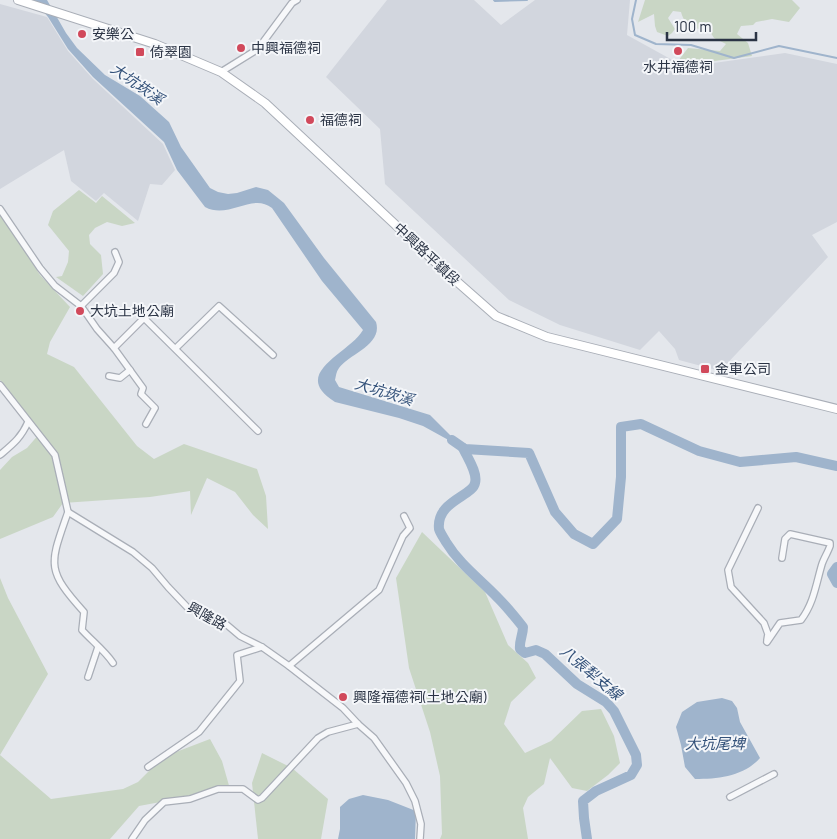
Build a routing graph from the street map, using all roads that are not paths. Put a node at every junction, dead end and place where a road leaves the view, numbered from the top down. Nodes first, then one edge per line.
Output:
1 (18, 0) edge
2 (297, 0) edge
3 (220, 72) junction
4 (0, 209) edge
5 (115, 252) dead end
6 (81, 306) junction
7 (114, 348) junction
8 (176, 348) junction
9 (273, 355) dead end
10 (130, 370) junction
11 (109, 376) dead end
12 (0, 385) edge
13 (837, 409) edge
14 (28, 422) junction
15 (146, 424) dead end
16 (258, 431) dead end
17 (0, 455) edge
18 (758, 508) dead end
19 (68, 512) junction
20 (404, 516) dead end
21 (782, 558) dead end
22 (98, 647) junction
23 (262, 647) junction
24 (113, 663) dead end
25 (290, 666) junction
26 (88, 676) dead end
27 (358, 724) junction
28 (148, 767) dead end
29 (774, 774) dead end
30 (730, 797) dead end
31 (132, 839) edge
32 (420, 839) edge

1 - 3 street, 中興路平鎮段
2 - 3 street
3 - 13 street, 中興路平鎮段
4 - 6 street
5 - 6 street
6 - 7 street
7 - 8 street
7 - 10 street
8 - 9 street
8 - 16 street
10 - 11 street
10 - 15 street
12 - 14 street
14 - 17 street
14 - 19 street
18 - 21 street
19 - 22 street
19 - 23 street, 興隆路
20 - 25 street
22 - 24 street
22 - 26 street
23 - 25 street, 興隆路
23 - 28 street
25 - 27 street, 興隆路
27 - 31 street
27 - 32 street, 興隆路
29 - 30 street

